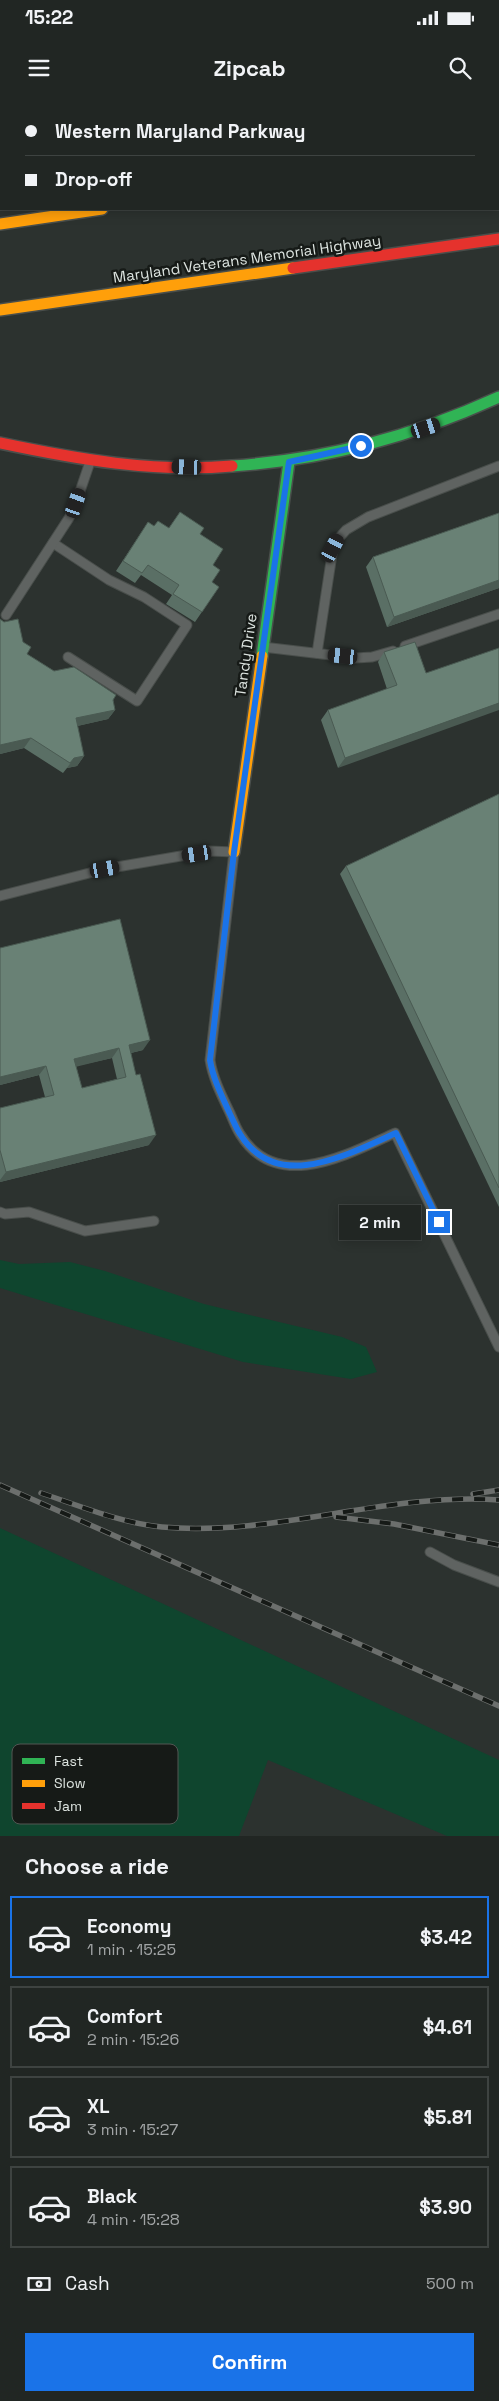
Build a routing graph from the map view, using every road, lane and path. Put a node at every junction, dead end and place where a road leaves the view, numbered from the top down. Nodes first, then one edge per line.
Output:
1 (95, 210) edge
2 (0, 224) edge
3 (499, 238) edge
4 (0, 310) edge
5 (499, 397) edge
6 (0, 443) edge
7 (90, 460) junction
8 (289, 462) junction
9 (499, 466) edge
10 (53, 543) junction
11 (499, 614) edge
12 (6, 615) dead end
13 (262, 647) junction
14 (316, 654) junction
15 (68, 656) dead end
16 (234, 852) junction
17 (0, 896) edge
18 (0, 1212) edge
19 (154, 1221) dead end
20 (499, 1347) edge
21 (430, 1552) dead end
22 (499, 1582) edge

1 - 2 main road
3 - 4 main road, Maryland Veterans Memorial Highway
5 - 8 main road
6 - 7 main road
7 - 8 main road
7 - 10 lane
8 - 13 main road, Tandy Drive
9 - 14 lane
10 - 12 lane
10 - 15 lane
11 - 14 lane
13 - 14 lane
13 - 16 main road, Tandy Drive
16 - 17 lane
16 - 20 lane
18 - 19 lane
21 - 22 lane

